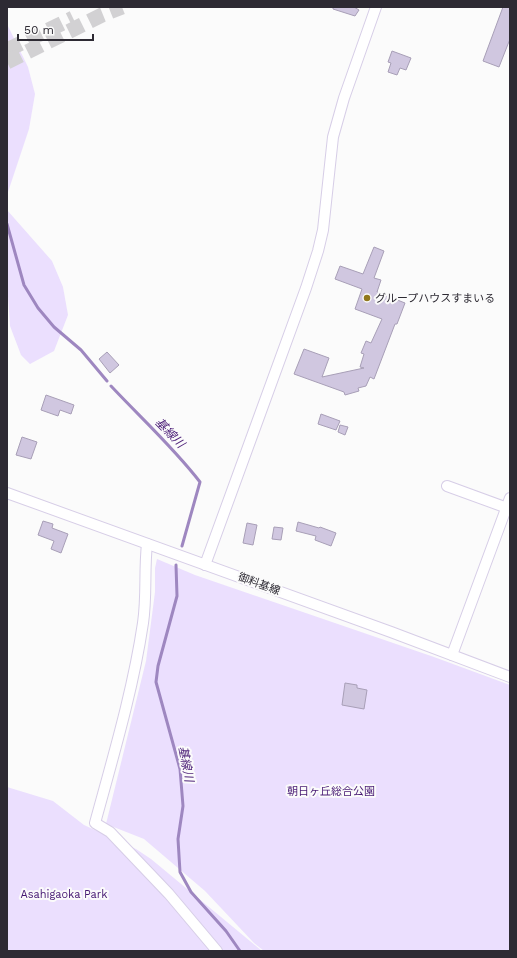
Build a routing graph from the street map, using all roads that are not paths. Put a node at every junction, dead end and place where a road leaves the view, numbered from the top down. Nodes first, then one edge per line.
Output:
1 (376, 7) edge
2 (447, 486) dead end
3 (7, 493) edge
4 (509, 505) edge
5 (147, 544) junction
6 (205, 565) junction
7 (452, 655) junction
8 (510, 676) edge
9 (218, 951) edge

1 - 6 street
2 - 4 street
3 - 5 street, 御料基線
4 - 7 street
5 - 6 street, 御料基線
5 - 9 street
6 - 7 street, 御料基線
7 - 8 street, 御料基線

